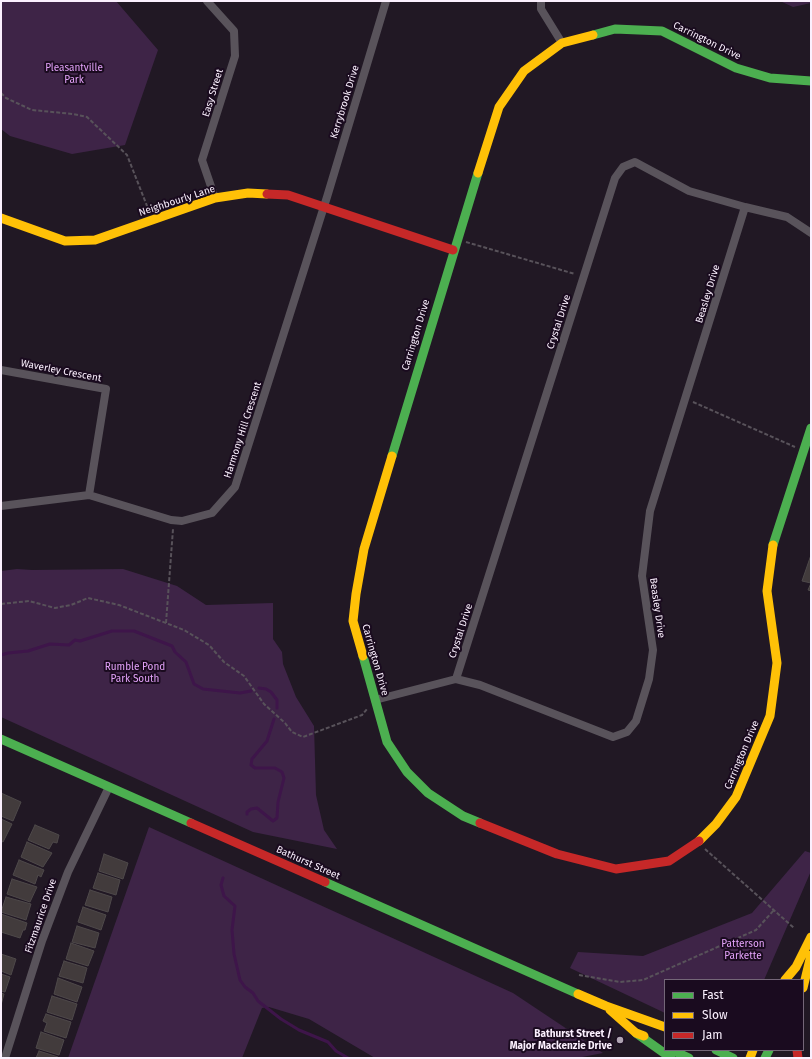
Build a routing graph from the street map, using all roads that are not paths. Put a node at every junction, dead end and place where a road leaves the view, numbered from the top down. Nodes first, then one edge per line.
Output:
1 (207, 1) edge
2 (386, 1) edge
3 (540, 1) edge
4 (562, 43) junction
5 (811, 81) edge
6 (215, 198) junction
7 (745, 207) junction
8 (324, 208) junction
9 (1, 218) edge
10 (811, 233) edge
11 (453, 250) junction
12 (1, 370) edge
13 (811, 431) edge
14 (89, 495) junction
15 (1, 506) edge
16 (456, 679) junction
17 (375, 700) junction
18 (1, 739) edge
19 (109, 787) junction
20 (811, 937) edge
21 (811, 955) edge
22 (796, 967) junction
23 (786, 979) edge
24 (795, 979) edge
25 (804, 984) edge
26 (606, 1006) junction
27 (664, 1028) edge
28 (636, 1032) junction
29 (664, 1046) edge
30 (674, 1051) edge
31 (718, 1051) edge
32 (5, 1058) edge
33 (671, 1058) edge
34 (689, 1058) edge
35 (733, 1058) edge

1 - 6 street, Easy Street
2 - 8 street, Kerrybrook Drive
3 - 4 street
4 - 5 street, Carrington Drive
4 - 11 street, Carrington Drive
6 - 8 street, Neighbourly Lane
6 - 9 street, Neighbourly Lane
7 - 10 street, Crystal Drive
7 - 16 street, Crystal Drive
7 - 16 street, Beasley Drive
8 - 11 street, Neighbourly Lane
8 - 14 street, Harmony Hill Crescent
11 - 17 street, Carrington Drive
12 - 14 street, Waverley Crescent
13 - 17 street, Carrington Drive
14 - 15 street, Harmony Hill Crescent
16 - 17 street, Beasley Drive
18 - 19 street, Bathurst Street
19 - 26 street, Bathurst Street
19 - 32 street, Fitzmaurice Drive
20 - 22 street
21 - 25 street
22 - 23 street
22 - 24 street
26 - 27 street, Bathurst Street
26 - 28 street, Bathurst Street
28 - 29 street, Bathurst Street
28 - 33 street
30 - 34 street
31 - 35 street

